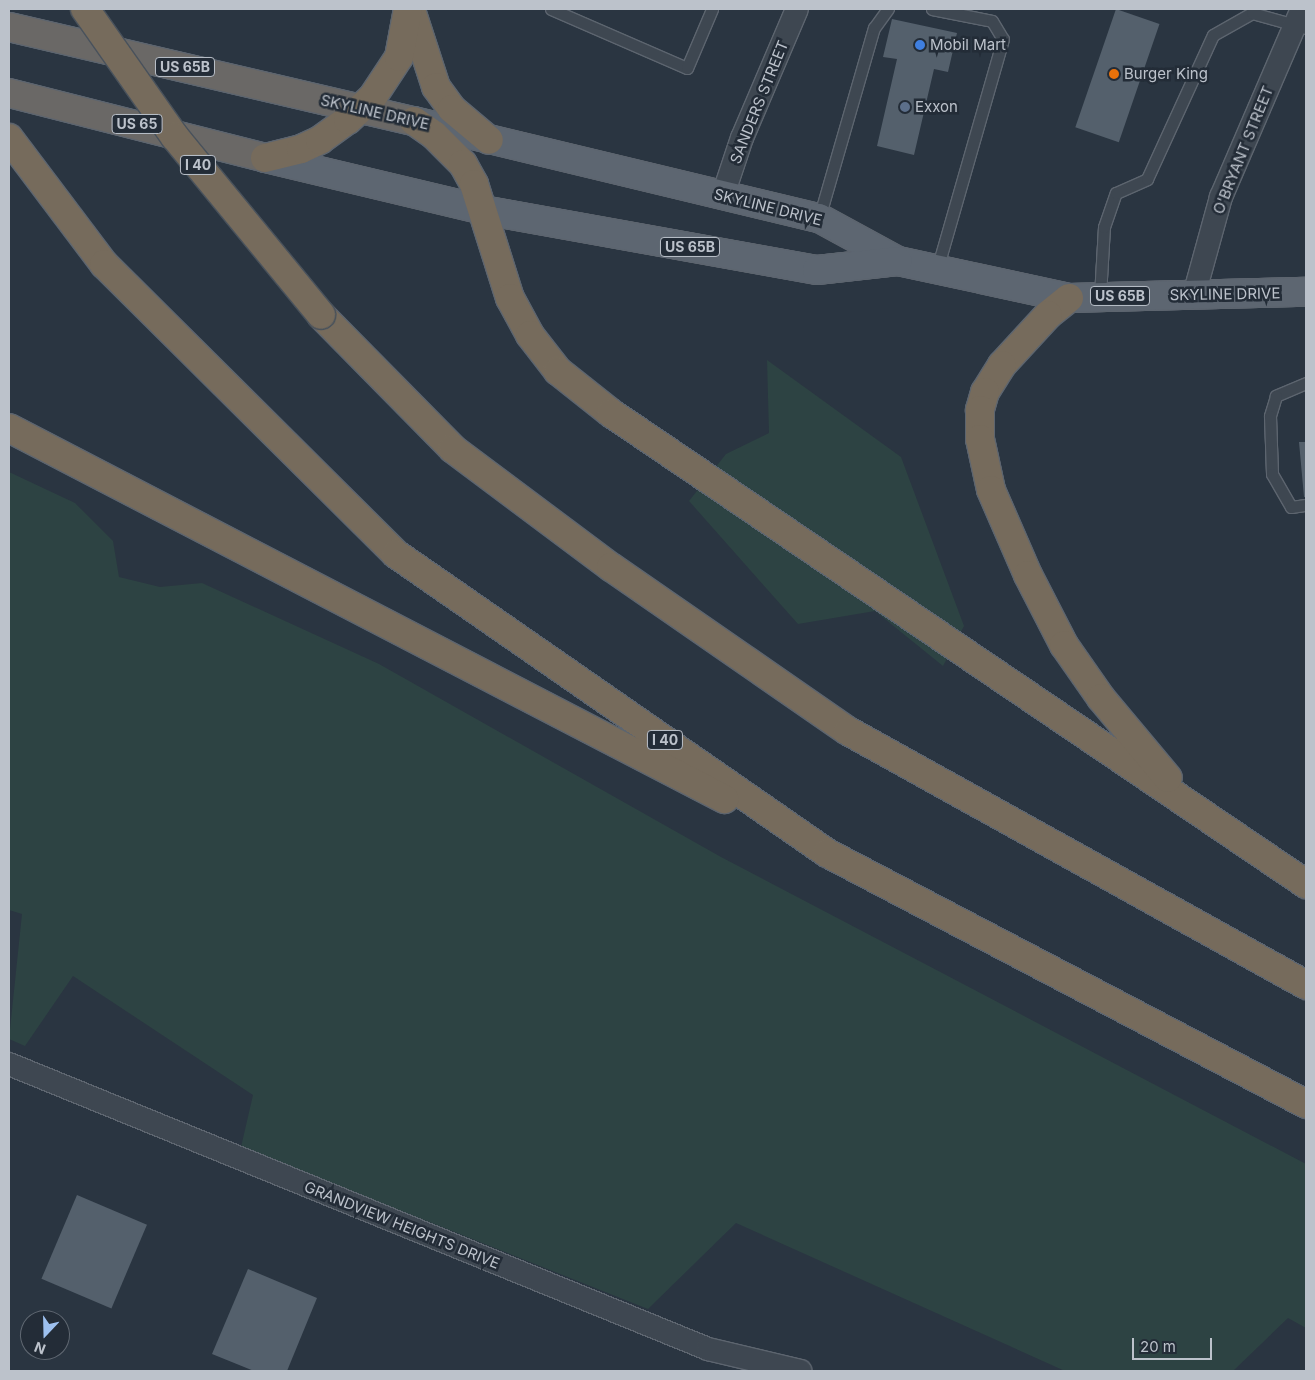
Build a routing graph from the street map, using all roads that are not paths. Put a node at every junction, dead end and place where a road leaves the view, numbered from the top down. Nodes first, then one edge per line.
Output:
1 (85, 9) edge
2 (410, 9) edge
3 (551, 9) edge
4 (712, 9) edge
5 (797, 9) edge
6 (888, 9) edge
7 (932, 9) edge
8 (1301, 21) edge
9 (9, 27) edge
10 (9, 93) edge
11 (361, 108) junction
12 (414, 121) junction
13 (9, 138) edge
14 (489, 140) junction
15 (265, 158) junction
16 (723, 195) junction
17 (483, 210) junction
18 (819, 218) junction
19 (898, 261) junction
20 (937, 269) junction
21 (1306, 292) edge
22 (1194, 295) junction
23 (1100, 296) junction
24 (1069, 298) junction
25 (1306, 383) edge
26 (9, 428) edge
27 (1306, 505) edge
28 (1192, 806) junction
29 (827, 853) junction
30 (1306, 884) edge
31 (1306, 985) edge
32 (9, 1064) edge
33 (1306, 1104) edge
34 (800, 1371) edge

1 - 31 highway, I 40, bridge
2 - 11 highway, US 65
2 - 14 highway
3 - 4 lane
5 - 16 street, SANDERS STREET
6 - 18 lane
7 - 20 lane
8 - 22 street, O'BRYANT STREET
8 - 23 lane
9 - 11 highway, SKYLINE DRIVE / US 65B
10 - 15 highway, US 65
11 - 12 highway, SKYLINE DRIVE / US 65B
11 - 15 highway, US 65
12 - 14 main road, SKYLINE DRIVE / US 65B
12 - 17 highway
13 - 29 highway, I 40
14 - 16 main road, SKYLINE DRIVE / US 65B
15 - 17 main road, US 65B
16 - 18 main road, SKYLINE DRIVE / US 65B
17 - 19 main road, US 65B
17 - 28 highway
18 - 19 main road, SKYLINE DRIVE / US 65B
19 - 20 main road, US 65B
20 - 24 main road, SKYLINE DRIVE / US 65B
21 - 22 main road, SKYLINE DRIVE / US 65B
22 - 23 main road, SKYLINE DRIVE / US 65B
23 - 24 main road, SKYLINE DRIVE / US 65B
24 - 28 highway
25 - 27 lane
26 - 29 highway
28 - 30 highway
29 - 33 highway, I 40
32 - 34 street, GRANDVIEW HEIGHTS DRIVE

